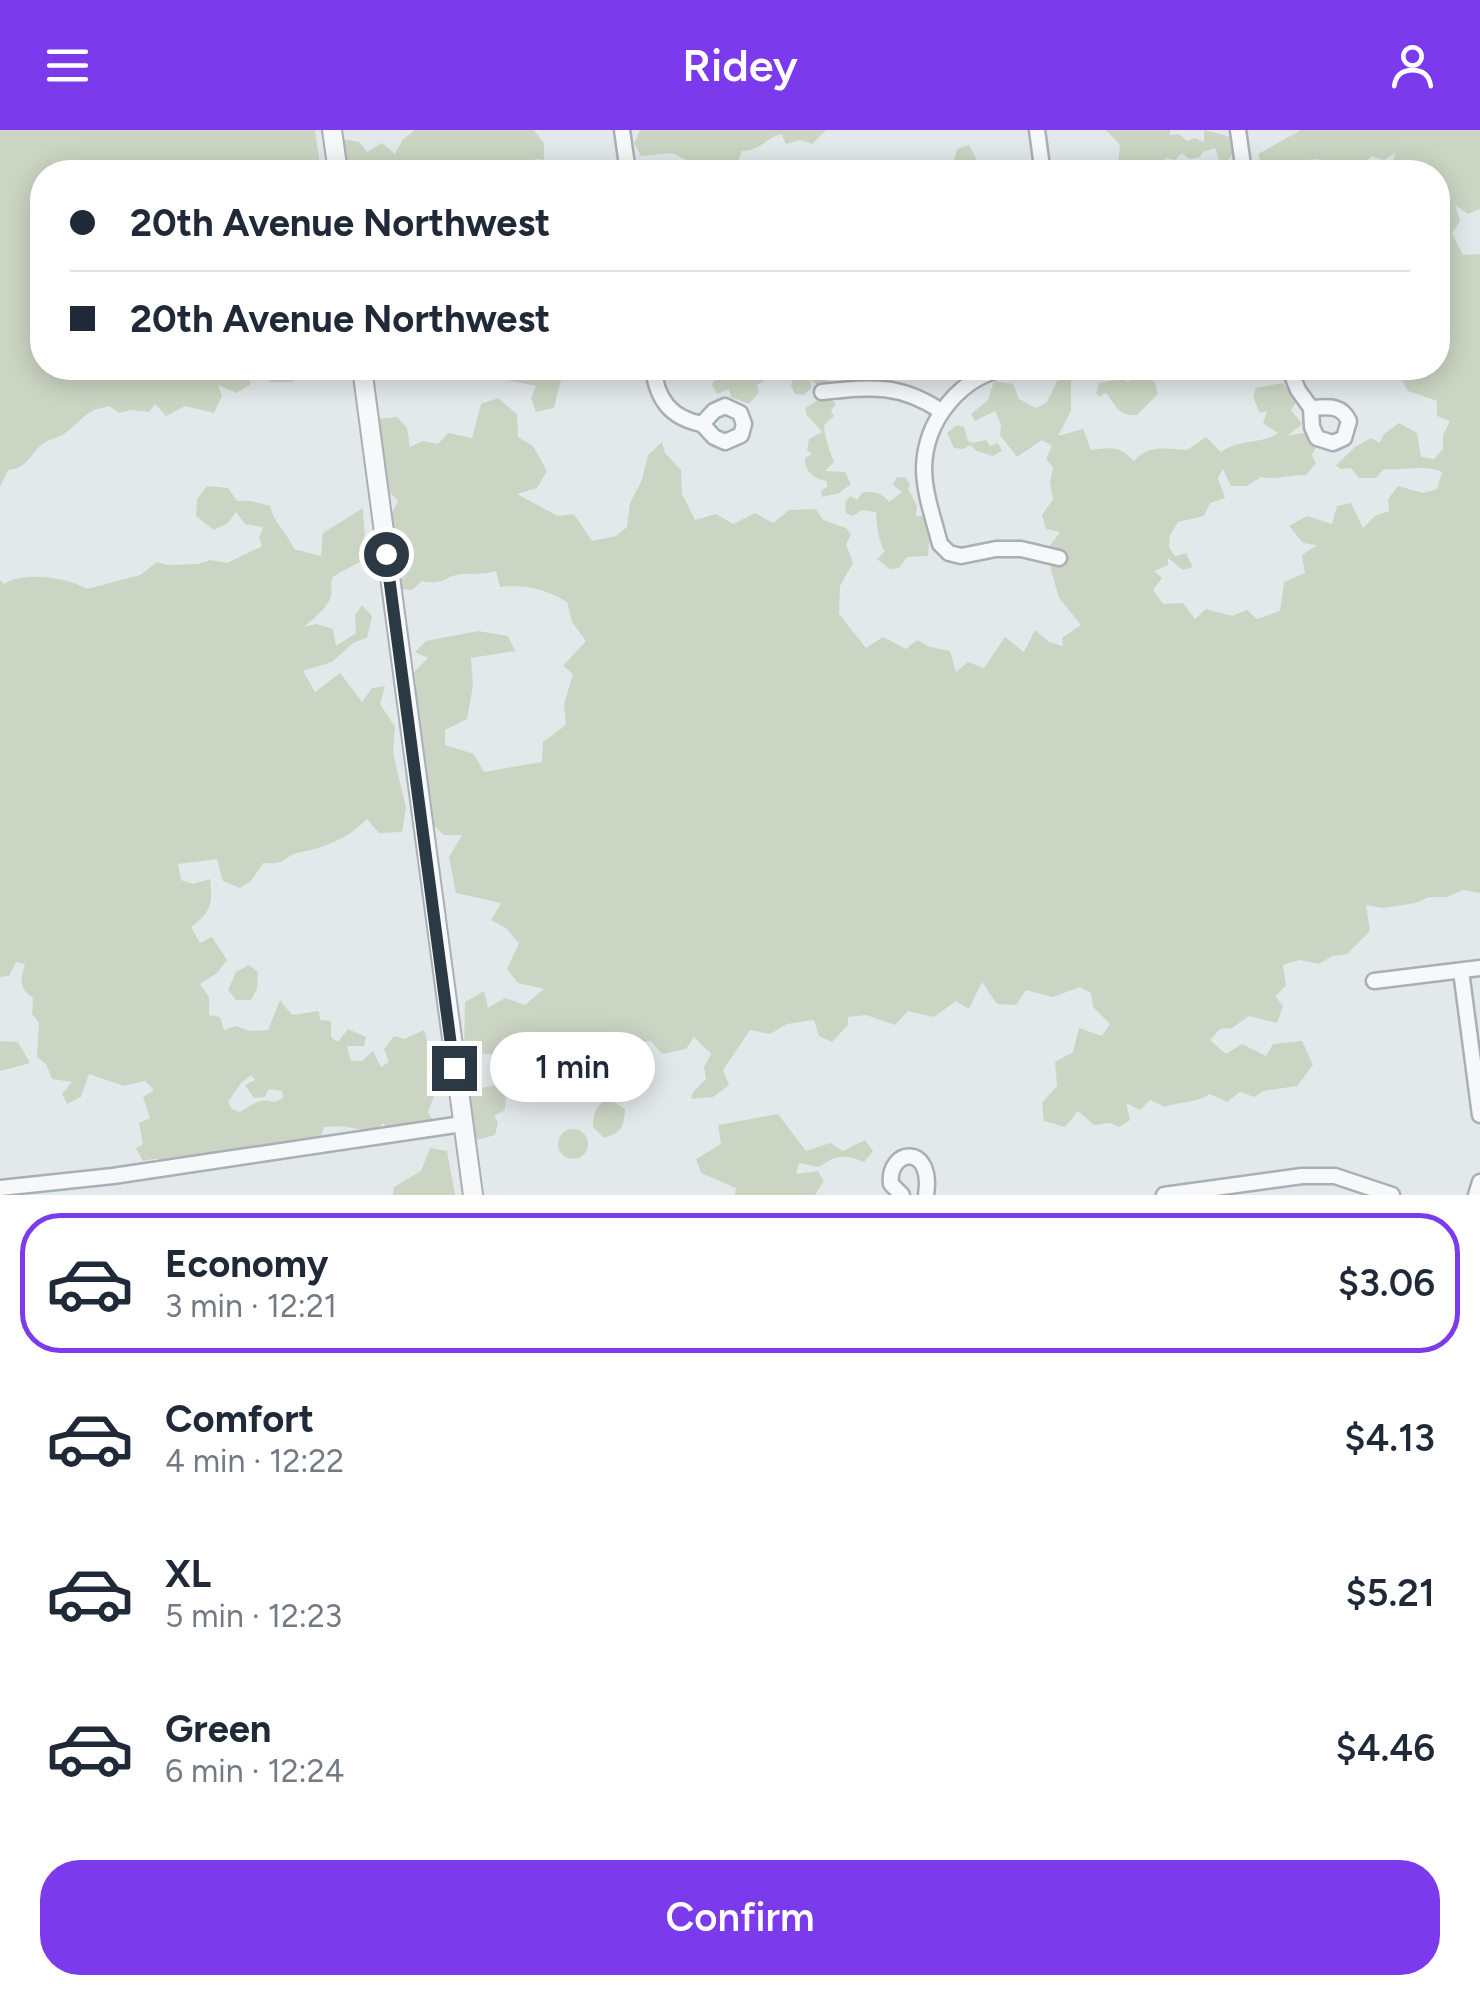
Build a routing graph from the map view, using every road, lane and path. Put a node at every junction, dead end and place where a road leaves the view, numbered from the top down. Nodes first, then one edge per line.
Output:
1 (332, 130) edge
2 (622, 130) edge
3 (1037, 130) edge
4 (1238, 130) edge
5 (336, 160) edge
6 (626, 160) edge
7 (1041, 160) edge
8 (1242, 160) edge
9 (364, 380) edge
10 (655, 380) edge
11 (977, 380) edge
12 (1294, 380) edge
13 (822, 392) dead end
14 (1311, 408) dead end
15 (941, 411) junction
16 (702, 424) dead end
17 (1059, 558) dead end
18 (1480, 968) edge
19 (1461, 970) junction
20 (1374, 981) dead end
21 (1480, 1115) edge
22 (462, 1124) junction
23 (1480, 1182) edge
24 (0, 1188) edge
25 (473, 1195) edge
26 (902, 1195) edge
27 (926, 1195) edge
28 (1164, 1195) edge
29 (1392, 1195) edge
30 (1476, 1195) edge

1 - 5 street
2 - 6 street
3 - 7 street
4 - 8 street
9 - 22 street
10 - 16 street
11 - 15 street
12 - 14 street
13 - 15 street
15 - 17 street
18 - 19 street
19 - 20 street
19 - 21 street
22 - 24 street
22 - 25 street
23 - 30 street
26 - 27 street
28 - 29 street

